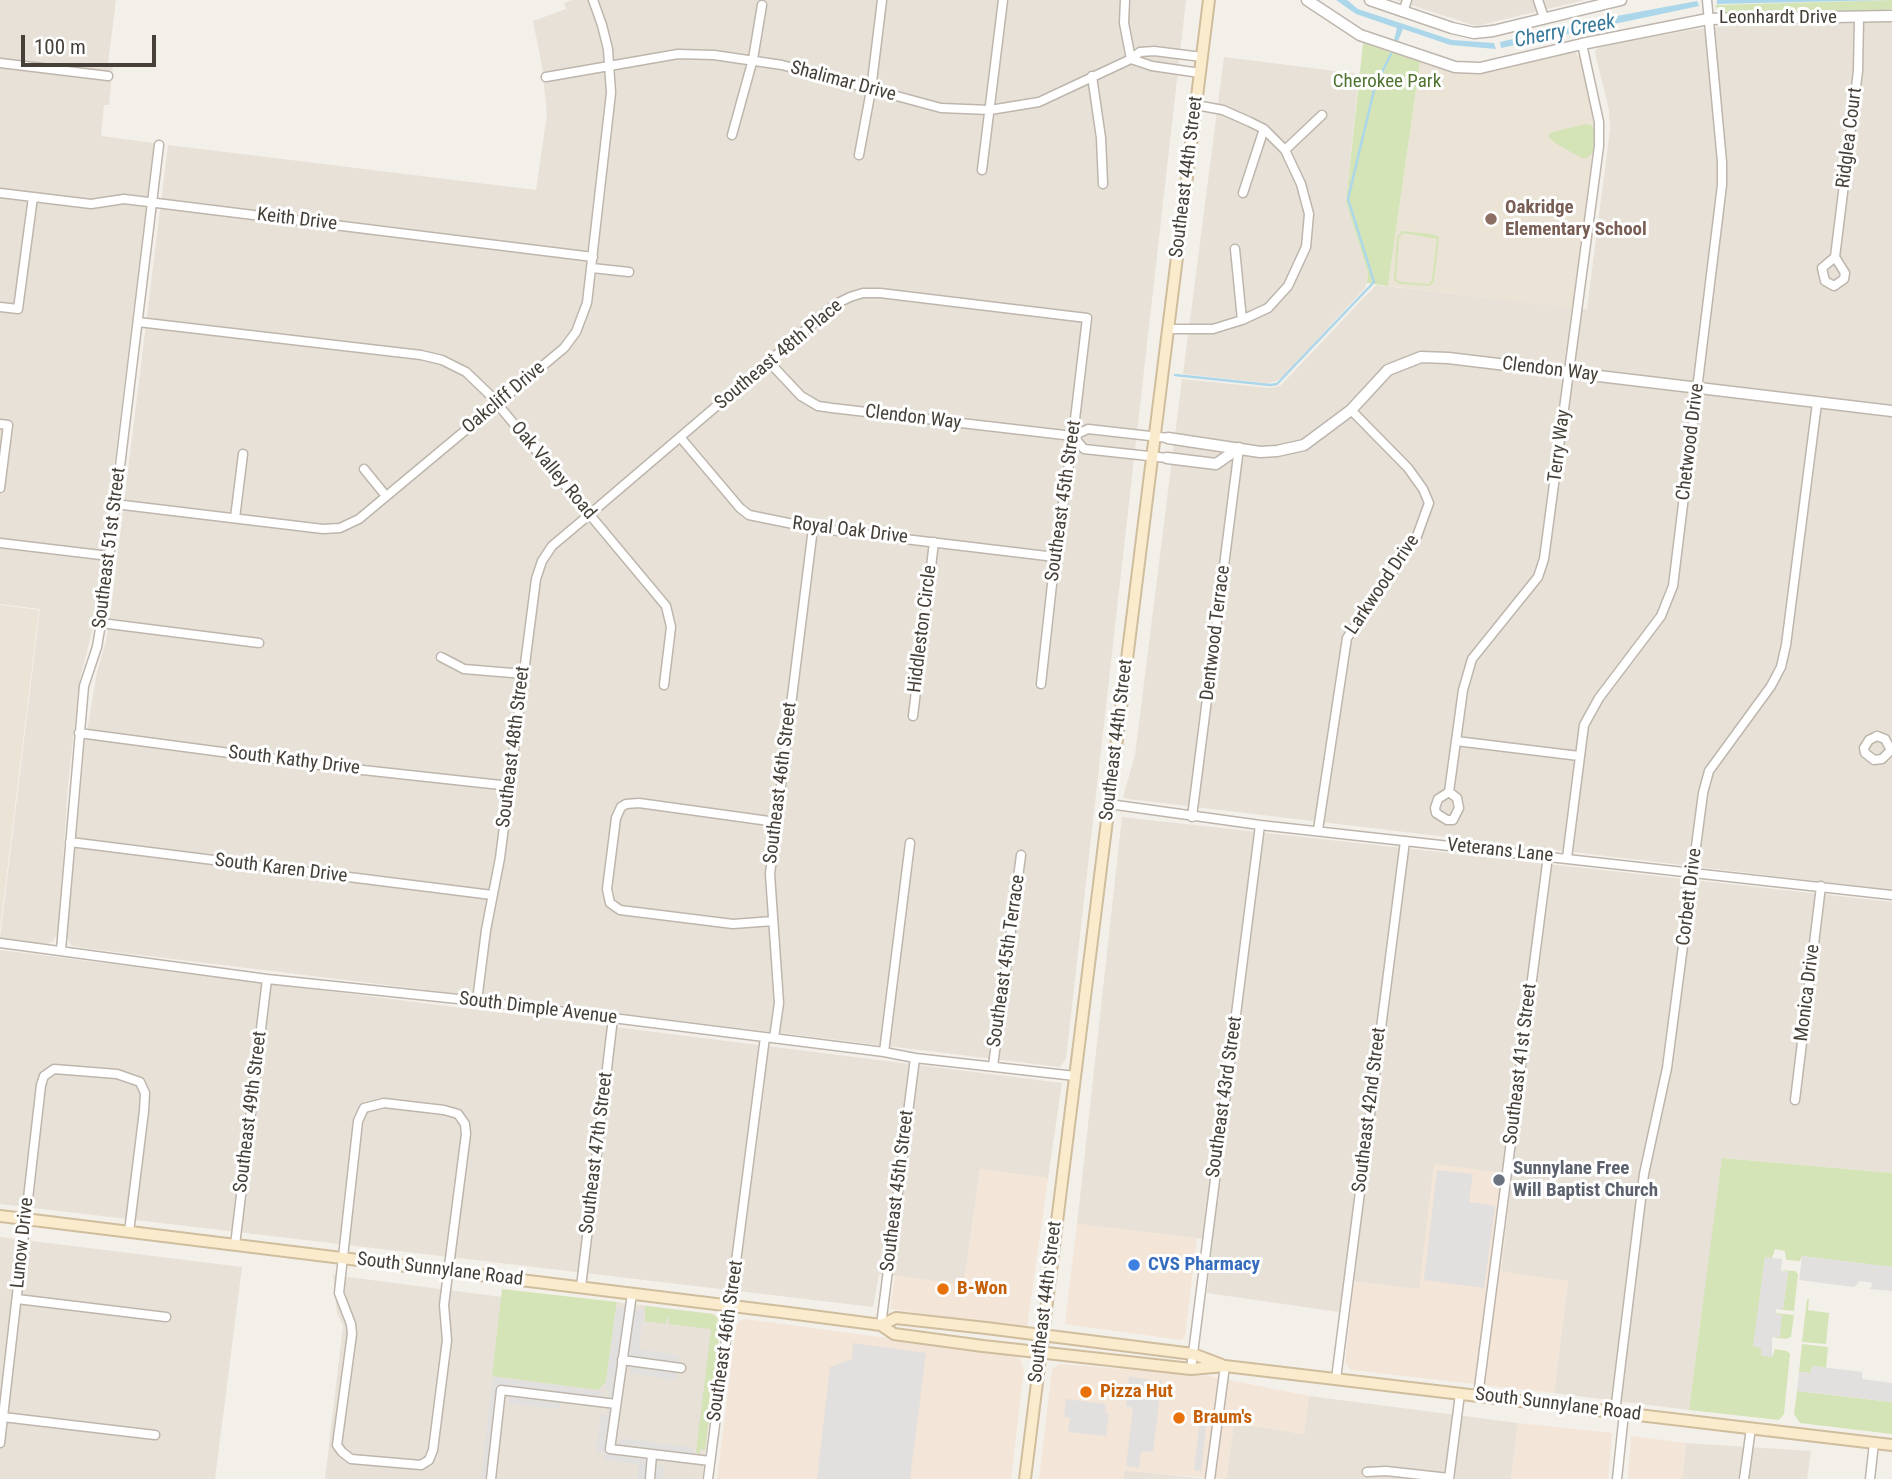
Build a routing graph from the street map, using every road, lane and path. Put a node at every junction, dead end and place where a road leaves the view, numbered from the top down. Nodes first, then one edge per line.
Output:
1 (593, 0) edge
2 (882, 0) edge
3 (1003, 0) edge
4 (1125, 0) edge
5 (1209, 0) edge
6 (1307, 0) edge
7 (1370, 0) edge
8 (1407, 0) edge
9 (1538, 0) edge
10 (1621, 0) edge
11 (762, 5) dead end
12 (1708, 9) edge
13 (1403, 12) junction
14 (1892, 16) edge
15 (1545, 18) junction
16 (1859, 18) junction
17 (1582, 44) junction
18 (1202, 57) junction
19 (753, 59) junction
20 (1131, 59) junction
21 (0, 63) edge
22 (610, 65) junction
23 (1200, 73) junction
24 (108, 76) dead end
25 (1091, 76) junction
26 (546, 77) dead end
27 (871, 90) junction
28 (1196, 105) junction
29 (990, 110) junction
30 (1322, 115) dead end
31 (1264, 129) junction
32 (732, 135) dead end
33 (159, 145) dead end
34 (1285, 150) junction
35 (859, 155) dead end
36 (982, 170) dead end
37 (1103, 184) dead end
38 (0, 192) edge
39 (1242, 193) dead end
40 (33, 197) junction
41 (153, 203) junction
42 (1235, 249) dead end
43 (593, 257) junction
44 (1835, 257) dead end
45 (592, 268) junction
46 (629, 272) dead end
47 (0, 307) edge
48 (1087, 317) joint
49 (1242, 320) junction
50 (138, 322) junction
51 (1168, 329) junction
52 (769, 362) junction
53 (1569, 372) junction
54 (1698, 389) junction
55 (1817, 403) junction
56 (497, 404) junction
57 (1351, 410) junction
58 (1892, 411) edge
59 (0, 424) edge
60 (1073, 436) junction
61 (680, 437) junction
62 (1154, 437) junction
63 (1168, 438) joint
64 (1198, 442) junction
65 (1239, 448) junction
66 (243, 454) dead end
67 (1152, 456) junction
68 (1167, 458) joint
69 (1195, 461) junction
70 (364, 469) dead end
71 (0, 488) edge
72 (386, 496) junction
73 (115, 504) junction
74 (590, 514) junction
75 (235, 518) junction
76 (813, 528) junction
77 (934, 541) junction
78 (0, 543) edge
79 (109, 556) junction
80 (1055, 557) junction
81 (101, 623) junction
82 (259, 643) dead end
83 (441, 657) dead end
84 (524, 674) junction
85 (1041, 684) dead end
86 (664, 685) dead end
87 (912, 716) dead end
88 (79, 733) junction
89 (1456, 741) junction
90 (1580, 756) junction
91 (510, 786) junction
92 (1449, 792) dead end
93 (1109, 804) junction
94 (1192, 817) junction
95 (776, 821) junction
96 (1260, 825) junction
97 (1318, 830) junction
98 (1405, 841) junction
99 (70, 842) junction
100 (910, 843) dead end
101 (1021, 855) dead end
102 (1548, 856) junction
103 (1567, 858) junction
104 (1693, 872) junction
105 (1821, 886) junction
106 (492, 895) junction
107 (1892, 895) edge
108 (773, 921) junction
109 (0, 943) edge
110 (61, 950) junction
111 (267, 979) junction
112 (477, 1001) junction
113 (613, 1018) junction
114 (770, 1037) junction
115 (884, 1052) junction
116 (915, 1058) junction
117 (993, 1066) junction
118 (1075, 1076) junction
119 (1795, 1101) dead end
120 (0, 1216) edge
121 (26, 1219) junction
122 (129, 1232) junction
123 (235, 1245) junction
124 (343, 1258) junction
125 (449, 1271) junction
126 (580, 1287) junction
127 (632, 1294) junction
128 (17, 1299) junction
129 (731, 1306) junction
130 (166, 1317) dead end
131 (881, 1325) junction
132 (1042, 1335) junction
133 (1040, 1353) junction
134 (1193, 1354) junction
135 (622, 1360) junction
136 (1225, 1366) junction
137 (681, 1368) dead end
138 (1191, 1369) junction
139 (1336, 1379) junction
140 (1460, 1394) junction
141 (1478, 1396) junction
142 (616, 1404) junction
143 (1620, 1413) junction
144 (3, 1417) junction
145 (1751, 1428) junction
146 (155, 1435) dead end
147 (0, 1443) edge
148 (1874, 1443) junction
149 (1892, 1445) edge
150 (652, 1454) junction
151 (710, 1461) junction
152 (1367, 1472) dead end
153 (1449, 1478) edge
154 (491, 1479) edge
155 (650, 1479) edge
156 (708, 1479) edge
157 (1024, 1479) edge
158 (1210, 1479) edge
159 (1617, 1479) edge
160 (1744, 1479) edge
161 (1870, 1479) edge

1 - 22 street, Oakcliff Drive
2 - 27 street
3 - 29 street
4 - 20 street
5 - 18 main road, Southeast 44th Street
6 - 17 street, Leonhardt Drive
7 - 13 street
8 - 13 street
9 - 15 street
10 - 15 street
11 - 19 street
12 - 16 street, Leonhardt Drive
12 - 17 street, Leonhardt Drive
12 - 54 street, Chetwood Drive
13 - 15 street
14 - 16 street, Leonhardt Drive
16 - 44 street, Ridglea Court
17 - 53 street, Terry Way
18 - 20 street, Shalimar Drive
18 - 23 main road, Southeast 44th Street
19 - 22 street, Shalimar Drive
19 - 27 street, Shalimar Drive
19 - 32 street
20 - 23 street
20 - 25 street, Shalimar Drive
21 - 24 street
22 - 26 street, Shalimar Drive
22 - 43 street, Oakcliff Drive
23 - 28 main road, Southeast 44th Street
25 - 29 street, Shalimar Drive
25 - 37 street
27 - 29 street, Shalimar Drive
27 - 35 street
28 - 31 street
28 - 51 main road, Southeast 44th Street
29 - 36 street
30 - 34 street
31 - 34 street
31 - 39 street
33 - 41 street, Southeast 51st Street
34 - 49 street
38 - 40 street, Keith Drive
40 - 41 street, Keith Drive
40 - 47 street
41 - 43 street, Keith Drive
41 - 50 street, Southeast 51st Street
42 - 49 street
43 - 45 street, Oakcliff Drive
45 - 46 street
45 - 56 street, Oakcliff Drive
48 - 52 street, Southeast 48th Place
48 - 60 street, Southeast 45th Street
49 - 51 street
50 - 56 street, Oak Valley Road
50 - 73 street, Southeast 51st Street
51 - 62 main road, Southeast 44th Street
52 - 60 street, Clendon Way
52 - 61 street, Southeast 48th Place
53 - 54 street, Clendon Way
53 - 57 street, Clendon Way
53 - 89 street, Terry Way
54 - 55 street, Clendon Way
54 - 90 street, Chetwood Drive
55 - 58 street, Clendon Way
55 - 104 street, Corbett Drive
56 - 72 street, Oakcliff Drive
56 - 74 street, Oak Valley Road
57 - 65 street, Clendon Way
57 - 97 street, Larkwood Drive
59 - 71 street
60 - 62 street, Clendon Way
60 - 67 street, Clendon Way
60 - 80 street, Southeast 45th Street
61 - 74 street, Southeast 48th Place
61 - 76 street, Royal Oak Drive
62 - 63 street, Clendon Way
62 - 67 main road, Southeast 44th Street
63 - 64 street, Clendon Way
64 - 65 street, Clendon Way
64 - 69 street
65 - 69 street, Clendon Way
65 - 94 street, Dentwood Terrace
66 - 75 street
67 - 68 street, Clendon Way
67 - 93 main road, Southeast 44th Street
68 - 69 street, Clendon Way
70 - 72 street
72 - 75 street, Oakcliff Drive
73 - 75 street, Oakcliff Drive
73 - 79 street, Southeast 51st Street
74 - 84 street, Southeast 48th Street
74 - 86 street, Oak Valley Road
76 - 77 street, Royal Oak Drive
76 - 95 street, Southeast 46th Street
77 - 80 street, Royal Oak Drive
77 - 87 street, Hiddleston Circle
78 - 79 street
79 - 81 street, Southeast 51st Street
80 - 85 street, Southeast 45th Street
81 - 82 street
81 - 88 street, Southeast 51st Street
83 - 84 street
84 - 91 street, Southeast 48th Street
88 - 91 street, South Kathy Drive
88 - 99 street, Southeast 51st Street
89 - 90 street
89 - 92 street, Terry Way
90 - 103 street, Chetwood Drive
91 - 106 street, Southeast 48th Street
93 - 94 street, Veterans Lane
93 - 118 main road, Southeast 44th Street
94 - 96 street, Veterans Lane
95 - 108 street, Southeast 46th Street
95 - 108 street
96 - 97 street, Veterans Lane
96 - 134 street, Southeast 43rd Street
97 - 98 street, Veterans Lane
98 - 102 street, Veterans Lane
98 - 139 street, Southeast 42nd Street
99 - 106 street, South Karen Drive
99 - 110 street, Southeast 51st Street
100 - 115 street
101 - 117 street, Southeast 45th Terrace
102 - 103 street, Veterans Lane
102 - 141 street, Southeast 41st Street
103 - 104 street, Veterans Lane
104 - 105 street, Veterans Lane
104 - 143 street, Corbett Drive
105 - 107 street, Veterans Lane
105 - 119 street, Monica Drive
106 - 112 street, Southeast 48th Street
108 - 114 street, Southeast 46th Street
109 - 110 street, South Dimple Avenue
110 - 111 street, South Dimple Avenue
111 - 112 street, South Dimple Avenue
111 - 123 street, Southeast 49th Street
112 - 113 street, South Dimple Avenue
113 - 114 street, South Dimple Avenue
113 - 126 street, Southeast 47th Street
114 - 115 street, South Dimple Avenue
114 - 129 street, Southeast 46th Street
115 - 116 street, South Dimple Avenue
116 - 117 street, South Dimple Avenue
116 - 131 street, Southeast 45th Street
117 - 118 street, South Dimple Avenue
118 - 132 main road, Southeast 44th Street
120 - 121 main road, South Sunnylane Road
121 - 122 main road, South Sunnylane Road
121 - 122 street, Lunow Drive
121 - 128 street, Lunow Drive
122 - 123 main road, South Sunnylane Road
123 - 124 main road, South Sunnylane Road
124 - 125 main road, South Sunnylane Road
124 - 125 street
124 - 125 street
125 - 126 main road, South Sunnylane Road
126 - 127 main road, South Sunnylane Road
127 - 129 main road, South Sunnylane Road
127 - 135 street
128 - 130 street
128 - 144 street, Lunow Drive
129 - 131 main road, South Sunnylane Road
129 - 151 street, Southeast 46th Street
131 - 132 main road, South Sunnylane Road
131 - 133 main road, South Sunnylane Road
132 - 133 main road, Southeast 44th Street
132 - 134 main road, South Sunnylane Road
133 - 138 main road, South Sunnylane Road
133 - 157 main road, Southeast 44th Street
134 - 136 main road, South Sunnylane Road
134 - 138 street, Southeast 43rd Street
135 - 137 street
135 - 142 street
136 - 138 main road, South Sunnylane Road
136 - 139 main road, South Sunnylane Road
136 - 158 street
139 - 140 main road, South Sunnylane Road
140 - 141 main road, South Sunnylane Road
140 - 153 street
141 - 143 main road, South Sunnylane Road
142 - 150 street
142 - 154 street
143 - 145 main road, South Sunnylane Road
143 - 159 street
144 - 146 street
144 - 147 street, Lunow Drive
145 - 148 main road, South Sunnylane Road
145 - 160 street
148 - 149 main road, South Sunnylane Road
148 - 161 street
150 - 151 street
150 - 155 street
151 - 156 street, Southeast 46th Street
152 - 153 street

